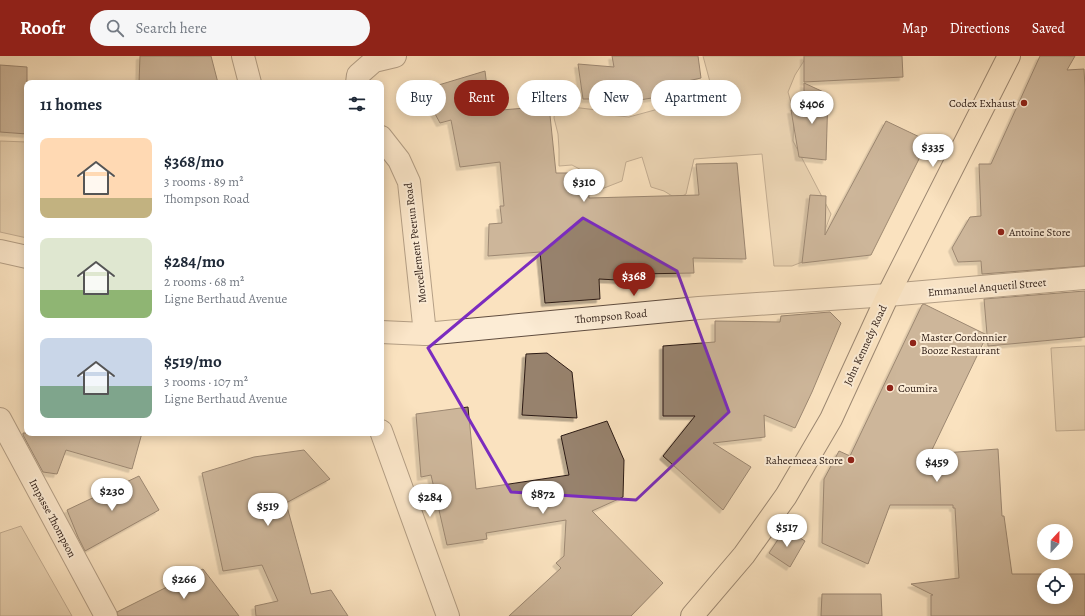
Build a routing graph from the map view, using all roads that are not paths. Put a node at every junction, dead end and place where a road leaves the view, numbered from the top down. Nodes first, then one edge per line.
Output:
1 (243, 56) edge
2 (395, 56) edge
3 (1009, 56) edge
4 (249, 80) edge
5 (357, 80) edge
6 (384, 141) edge
7 (0, 251) edge
8 (24, 256) edge
9 (1085, 278) edge
10 (888, 295) junction
11 (384, 332) edge
12 (425, 334) junction
13 (0, 419) edge
14 (383, 436) edge
15 (106, 616) edge
16 (448, 616) edge
17 (692, 616) edge

1 - 4 street
2 - 5 street
3 - 10 main road, John Kennedy Road
6 - 12 street, Morcellement Peerun Road
7 - 8 street
9 - 10 street, Emmanuel Anquetil Street
10 - 12 street, Thompson Road
10 - 17 main road, John Kennedy Road
11 - 12 street, Thompson Road
13 - 15 street, Impasse Thompson
14 - 16 street

